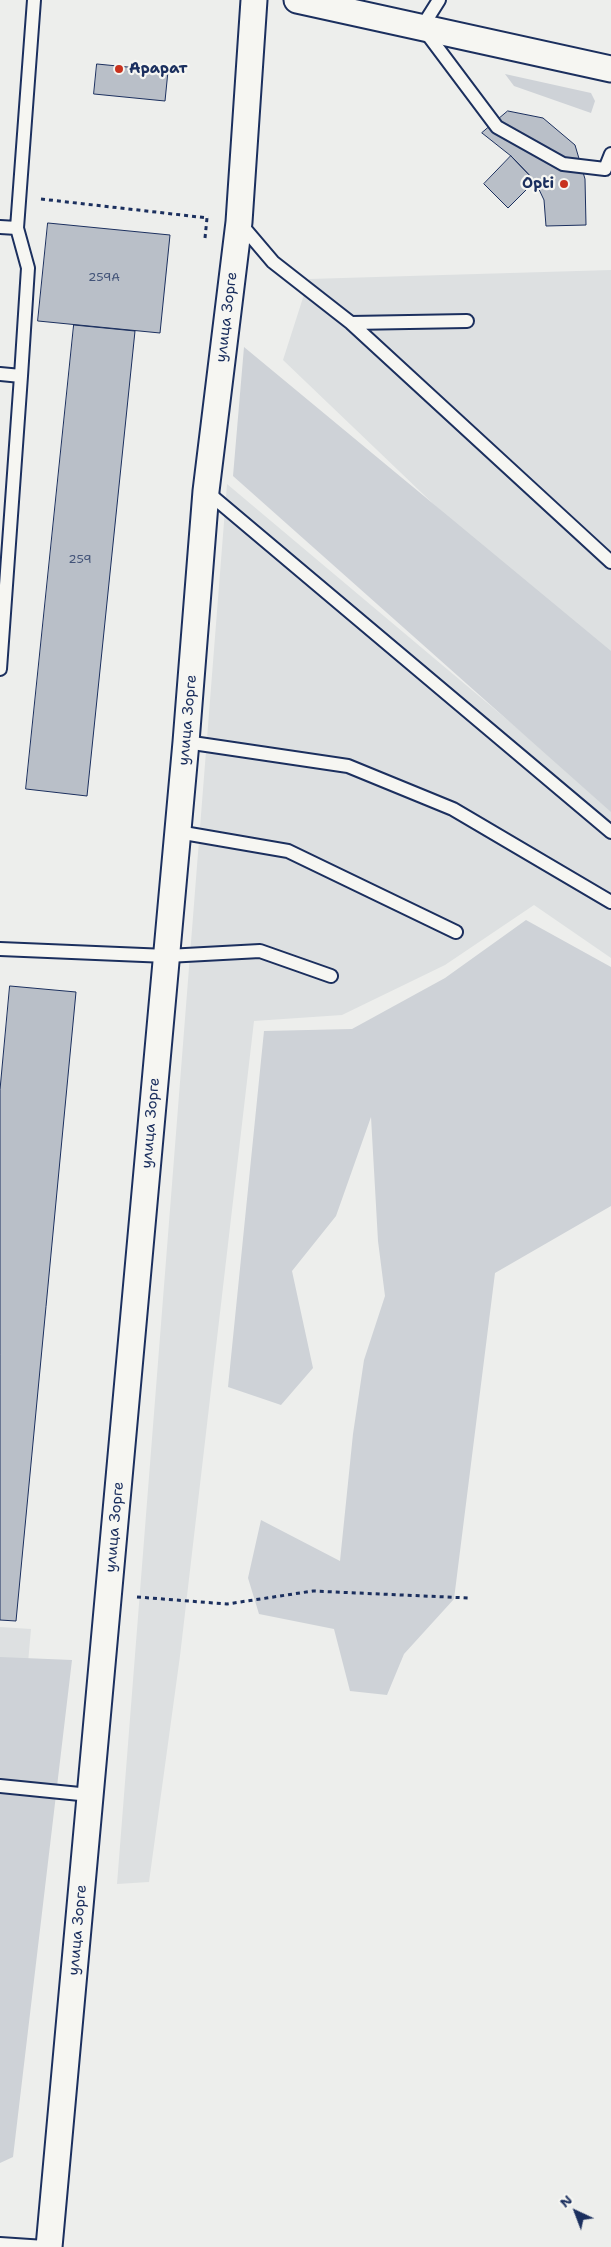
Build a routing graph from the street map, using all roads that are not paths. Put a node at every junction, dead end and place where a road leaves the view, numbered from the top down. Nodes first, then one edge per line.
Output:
1 (34, 0) edge
2 (254, 0) edge
3 (297, 0) edge
4 (439, 0) edge
5 (422, 27) junction
6 (611, 69) edge
7 (611, 154) edge
8 (239, 222) junction
9 (0, 227) edge
10 (17, 228) junction
11 (466, 321) dead end
12 (351, 323) junction
13 (0, 374) edge
14 (21, 376) junction
15 (206, 491) junction
16 (611, 562) edge
17 (0, 669) edge
18 (186, 742) junction
19 (178, 832) junction
20 (611, 832) edge
21 (611, 902) edge
22 (456, 932) dead end
23 (0, 948) edge
24 (167, 956) junction
25 (331, 976) dead end
26 (0, 1786) edge
27 (90, 1795) junction
28 (0, 2244) edge
29 (47, 2247) edge

1 - 10 lane
2 - 8 street, улица Зорге
3 - 5 street
4 - 5 lane
5 - 6 street
5 - 7 lane
8 - 12 lane
8 - 15 street, улица Зорге
9 - 10 lane
10 - 14 lane
11 - 12 lane
12 - 16 lane
13 - 14 lane
14 - 17 lane
15 - 18 street, улица Зорге
15 - 20 lane
18 - 19 street, улица Зорге
18 - 21 lane
19 - 22 lane
19 - 24 street, улица Зорге
23 - 24 lane
24 - 25 lane
24 - 27 street, улица Зорге
26 - 27 lane
27 - 29 street, улица Зорге
28 - 29 lane

